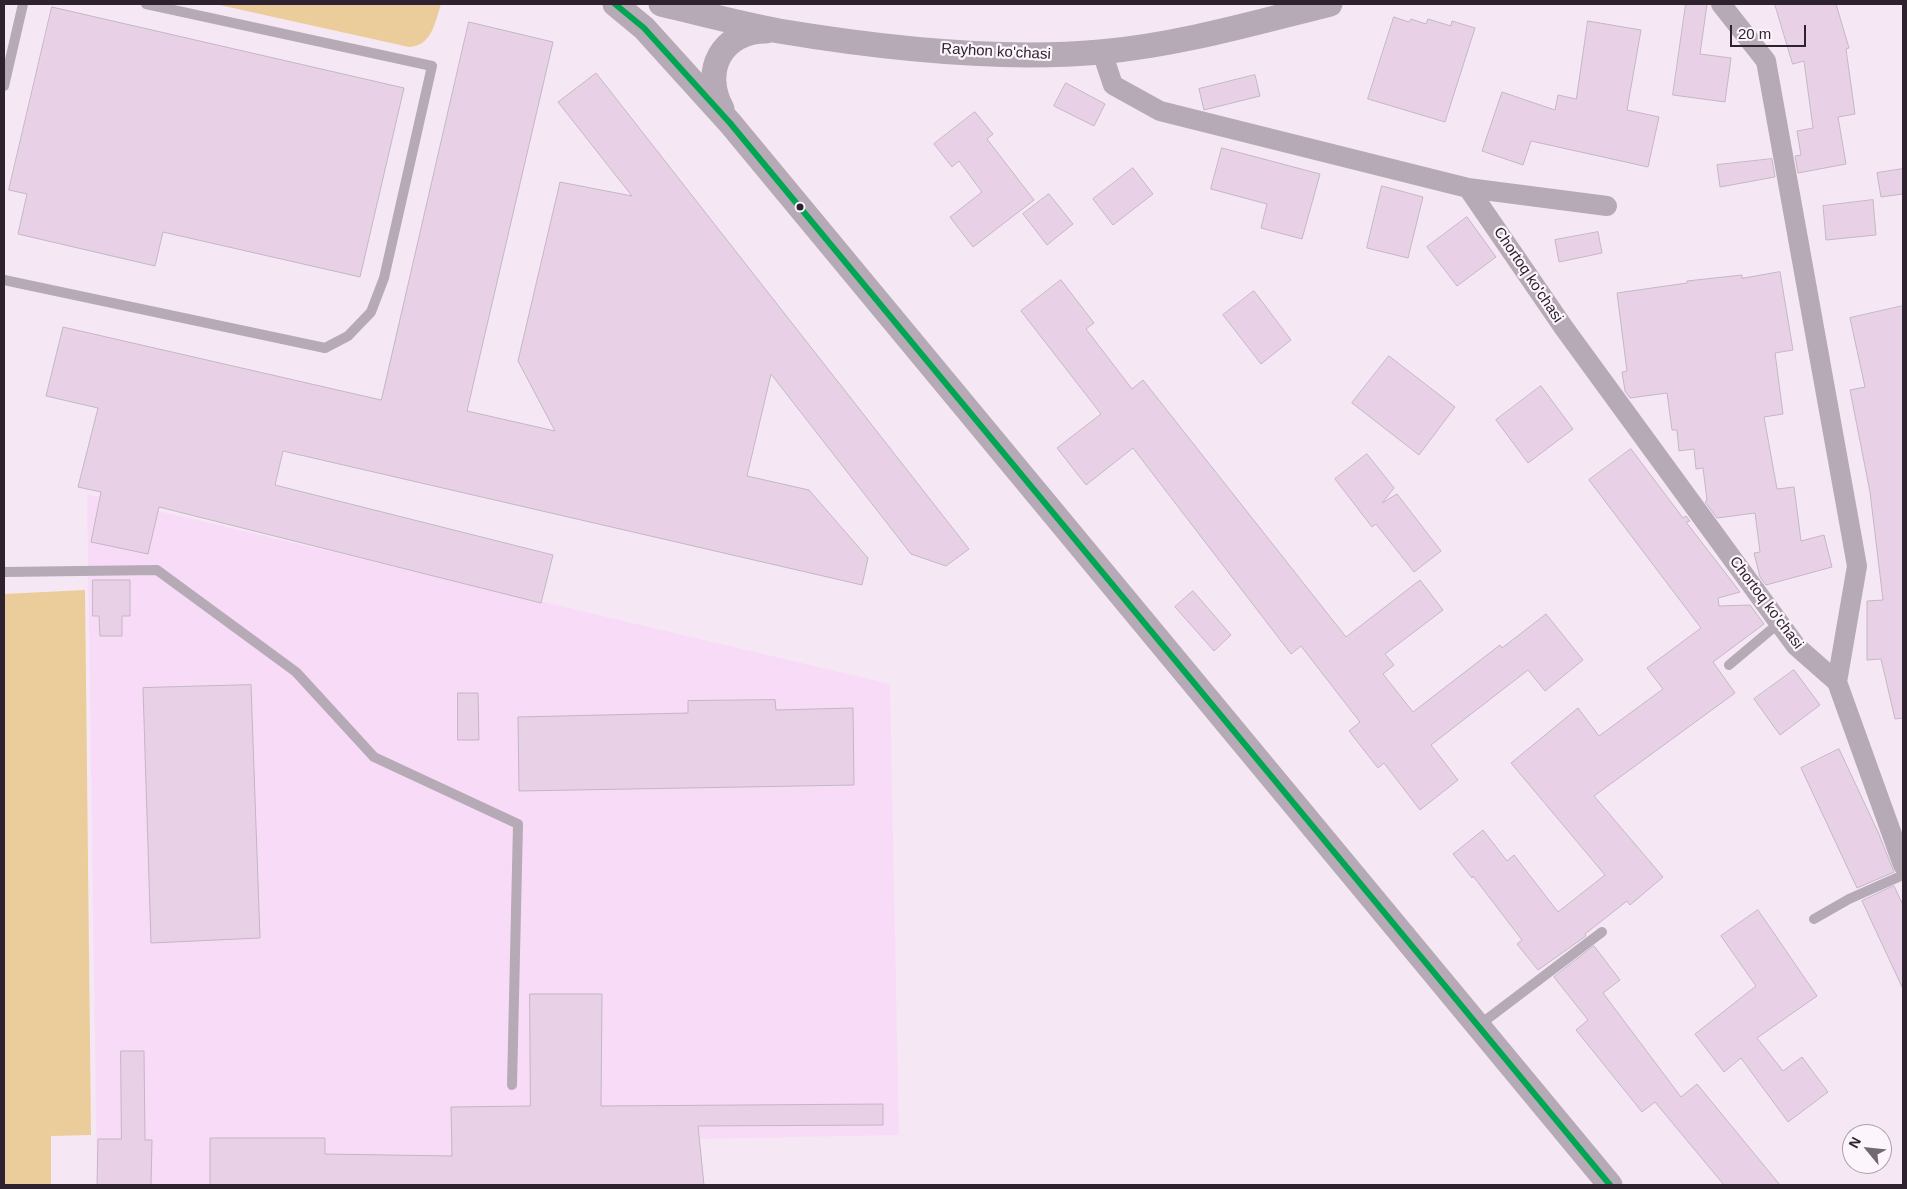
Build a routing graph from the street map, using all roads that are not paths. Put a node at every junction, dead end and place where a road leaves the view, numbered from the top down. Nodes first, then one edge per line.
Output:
1 (23, 4) edge
2 (146, 4) edge
3 (615, 4) edge
4 (661, 4) edge
5 (1330, 4) edge
6 (1720, 4) edge
7 (779, 31) junction
8 (1102, 52) junction
9 (4, 86) edge
10 (730, 124) junction
11 (1468, 188) junction
12 (1607, 206) dead end
13 (4, 280) edge
14 (4, 572) edge
15 (1779, 623) junction
16 (1729, 665) dead end
17 (1837, 682) junction
18 (1903, 866) edge
19 (1903, 875) edge
20 (1814, 919) dead end
21 (1602, 932) dead end
22 (1478, 1026) junction
23 (512, 1085) dead end
24 (1610, 1185) edge

1 - 9 lane
2 - 13 lane
3 - 10 street
4 - 7 street, Rayhon ko'chasi
5 - 8 street, Rayhon ko'chasi
6 - 17 street, Chortoq ko'chasi
7 - 8 street, Rayhon ko'chasi
7 - 10 street
8 - 11 street
10 - 22 street
11 - 12 street
11 - 15 street, Chortoq ko'chasi
14 - 23 lane
15 - 16 lane
15 - 17 street, Chortoq ko'chasi
17 - 18 street, Chortoq ko'chasi
19 - 20 lane
21 - 22 lane
22 - 24 street

